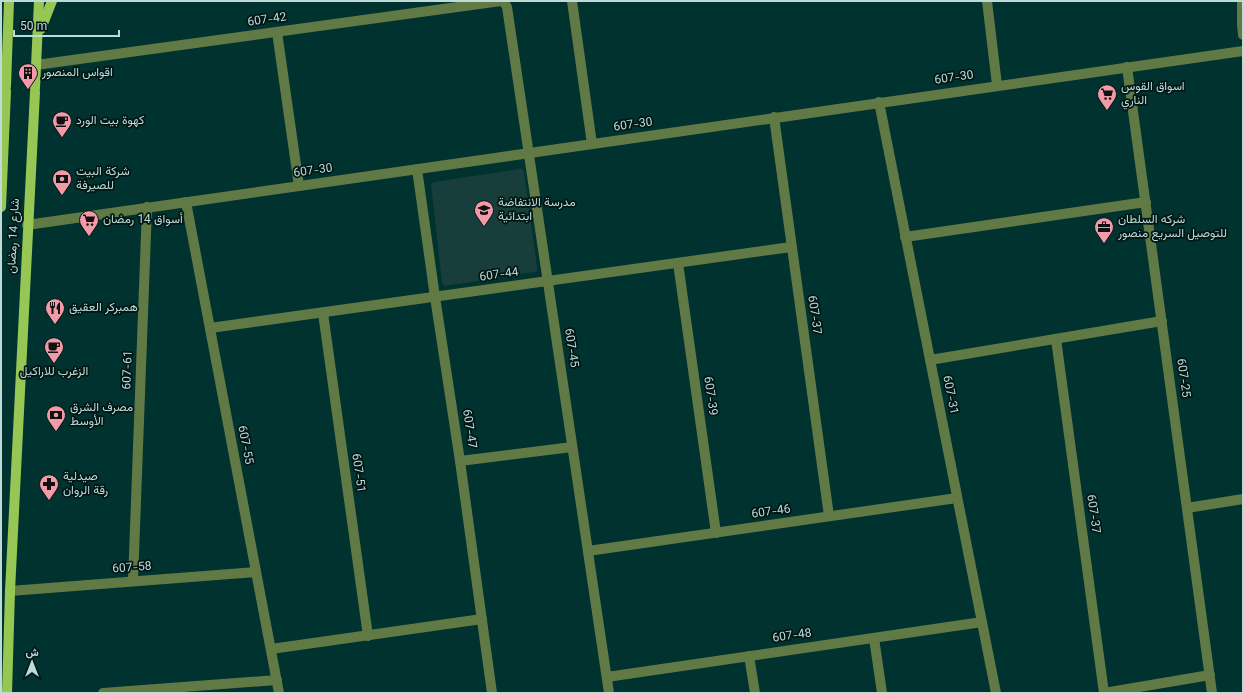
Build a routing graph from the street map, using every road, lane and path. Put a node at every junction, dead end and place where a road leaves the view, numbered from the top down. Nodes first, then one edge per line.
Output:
1 (9, 1) edge
2 (39, 1) edge
3 (52, 1) edge
4 (572, 1) edge
5 (987, 1) edge
6 (1242, 1) edge
7 (503, 3) edge
8 (1, 17) edge
9 (277, 32) junction
10 (8, 35) junction
11 (1243, 35) edge
12 (38, 36) junction
13 (1243, 51) edge
14 (36, 65) junction
15 (1127, 67) junction
16 (997, 85) junction
17 (879, 102) junction
18 (774, 118) junction
19 (592, 144) junction
20 (528, 153) junction
21 (417, 169) junction
22 (299, 186) junction
23 (186, 202) junction
24 (1146, 202) junction
25 (1, 207) edge
26 (147, 207) junction
27 (27, 225) junction
28 (905, 237) junction
29 (791, 247) junction
30 (678, 263) junction
31 (548, 281) junction
32 (435, 297) junction
33 (322, 313) junction
34 (1162, 321) junction
35 (210, 328) junction
36 (1056, 339) junction
37 (930, 360) junction
38 (572, 447) junction
39 (460, 461) junction
40 (957, 498) junction
41 (1243, 499) edge
42 (1187, 508) junction
43 (829, 516) junction
44 (716, 533) junction
45 (588, 551) junction
46 (256, 572) junction
47 (133, 581) junction
48 (10, 591) junction
49 (482, 619) junction
50 (982, 622) junction
51 (368, 636) junction
52 (874, 638) junction
53 (271, 650) junction
54 (749, 656) junction
55 (1210, 675) junction
56 (606, 676) junction
57 (277, 680) junction
58 (7, 693) edge
59 (103, 693) edge
60 (279, 693) edge
61 (492, 693) edge
62 (609, 693) edge
63 (755, 693) edge
64 (882, 693) edge
65 (996, 693) edge
66 (1104, 693) edge
67 (1212, 693) edge

1 - 10 main road, شارع 14 رمضان
2 - 12 main road, شارع 14 رمضان
3 - 12 main road
4 - 19 street
5 - 16 street
6 - 11 street
7 - 9 street, 607-42
7 - 20 street, 607-45
8 - 10 main road
9 - 14 street, 607-42
9 - 22 street
10 - 25 main road, شارع 14 رمضان
12 - 14 main road, شارع 14 رمضان
13 - 15 street, 607-30
14 - 27 main road, شارع 14 رمضان
15 - 16 street, 607-30
15 - 24 street, 607-25
16 - 17 street, 607-30
17 - 18 street, 607-30
17 - 28 street, 607-31
18 - 19 street, 607-30
18 - 29 street, 607-37
19 - 20 street, 607-30
20 - 21 street, 607-30
20 - 31 street, 607-45
21 - 22 street, 607-30
21 - 32 street, 607-47
22 - 23 street, 607-30
23 - 26 street, 607-30
23 - 35 street, 607-55
24 - 28 street
24 - 34 street, 607-25
26 - 27 street, 607-30
26 - 47 street, 607-61
27 - 48 main road, شارع 14 رمضان
28 - 37 street, 607-31
29 - 30 street, 607-44
29 - 43 street, 607-37
30 - 31 street, 607-44
30 - 44 street, 607-39
31 - 32 street, 607-44
31 - 38 street, 607-45
32 - 33 street, 607-44
32 - 39 street, 607-47
33 - 35 street, 607-44
33 - 51 street, 607-51
34 - 36 street
34 - 42 street, 607-25
35 - 46 street, 607-55
36 - 37 street
36 - 66 street, 607-37
37 - 40 street, 607-31
38 - 39 street
38 - 45 street, 607-45
39 - 49 street, 607-47
40 - 43 street, 607-46
40 - 50 street, 607-31
41 - 42 street
42 - 55 street, 607-25
43 - 44 street, 607-46
44 - 45 street, 607-46
45 - 56 street, 607-45
46 - 47 street, 607-58
46 - 53 street, 607-55
47 - 48 street, 607-58
48 - 58 main road, شارع 14 رمضان
49 - 51 street
49 - 61 street, 607-47
50 - 52 street, 607-48
50 - 65 street, 607-31
51 - 53 street
52 - 54 street, 607-48
52 - 64 street
53 - 57 street, 607-55
54 - 56 street, 607-48
54 - 63 street
55 - 66 street
55 - 67 street, 607-25
56 - 62 street, 607-45
57 - 59 street
57 - 60 street, 607-55

